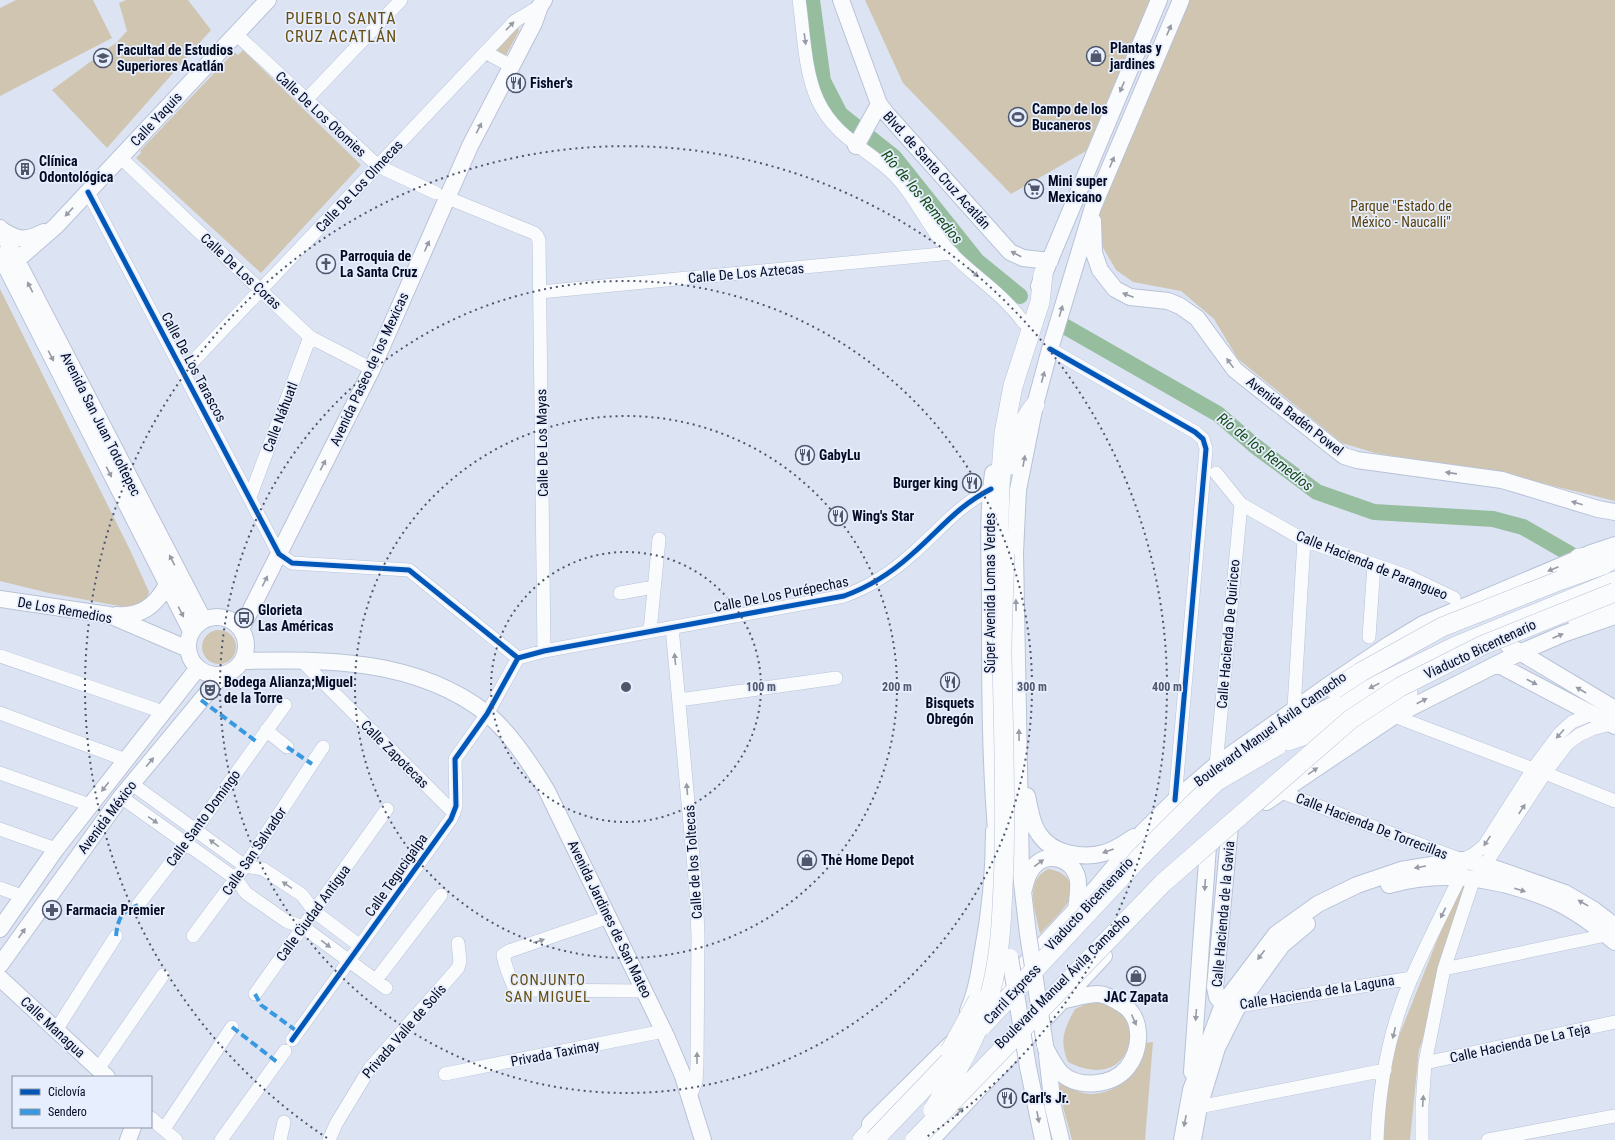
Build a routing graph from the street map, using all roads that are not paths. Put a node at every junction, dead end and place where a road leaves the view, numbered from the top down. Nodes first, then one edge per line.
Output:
1 (268, 0) edge
2 (401, 0) edge
3 (799, 0) edge
4 (841, 0) edge
5 (1160, 0) edge
6 (1181, 0) edge
7 (542, 3) edge
8 (236, 34) junction
9 (485, 52) junction
10 (511, 66) junction
11 (306, 100) junction
12 (879, 115) junction
13 (861, 147) junction
14 (120, 157) junction
15 (378, 166) junction
16 (88, 192) junction
17 (442, 196) junction
18 (1093, 207) junction
19 (1065, 223) junction
20 (56, 226) junction
21 (0, 228) edge
22 (538, 236) joint
23 (952, 253) junction
24 (0, 255) edge
25 (12, 265) junction
26 (1046, 268) junction
27 (261, 290) junction
28 (540, 292) junction
29 (1024, 323) junction
30 (310, 337) junction
31 (1055, 352) junction
32 (372, 369) junction
33 (183, 372) junction
34 (1035, 405) junction
35 (1216, 473) dead end
36 (990, 489) junction
37 (250, 497) junction
38 (1241, 504) junction
39 (1615, 512) edge
40 (659, 539) dead end
41 (1304, 540) junction
42 (279, 554) junction
43 (1002, 555) junction
44 (1580, 558) joint
45 (1614, 562) edge
46 (1374, 565) junction
47 (167, 585) junction
48 (654, 587) junction
49 (1615, 592) edge
50 (620, 593) dead end
51 (0, 599) edge
52 (1615, 603) edge
53 (1469, 605) junction
54 (1615, 609) edge
55 (109, 615) junction
56 (1615, 616) edge
57 (203, 619) junction
58 (1561, 622) junction
59 (672, 627) junction
60 (241, 629) junction
61 (650, 631) junction
62 (1369, 637) dead end
63 (185, 641) junction
64 (1513, 648) junction
65 (544, 651) junction
66 (244, 654) junction
67 (0, 656) edge
68 (518, 658) junction
69 (301, 660) junction
70 (1498, 664) junction
71 (198, 668) junction
72 (222, 675) junction
73 (836, 678) dead end
74 (679, 700) junction
75 (285, 705) dead end
76 (1294, 708) junction
77 (163, 712) junction
78 (0, 713) edge
79 (487, 714) junction
80 (1592, 714) junction
81 (1394, 716) junction
82 (1351, 719) junction
83 (1614, 720) edge
84 (266, 730) junction
85 (287, 747) dead end
86 (323, 747) dead end
87 (126, 760) junction
88 (1019, 760) junction
89 (1539, 771) junction
90 (0, 773) edge
91 (1216, 774) junction
92 (132, 784) junction
93 (1281, 792) junction
94 (121, 797) junction
95 (1175, 800) junction
96 (1615, 801) edge
97 (90, 806) junction
98 (386, 809) dead end
99 (994, 812) junction
100 (454, 813) junction
101 (1230, 826) junction
102 (0, 829) edge
103 (196, 830) junction
104 (1143, 832) junction
105 (186, 843) junction
106 (1208, 846) junction
107 (56, 849) junction
108 (1462, 860) junction
109 (1485, 865) junction
110 (245, 866) junction
111 (37, 875) junction
112 (1500, 877) junction
113 (1467, 878) junction
114 (236, 879) junction
115 (56, 886) junction
116 (0, 888) edge
117 (441, 895) dead end
118 (22, 896) junction
119 (1023, 897) junction
120 (138, 905) dead end
121 (1076, 910) junction
122 (315, 912) junction
123 (609, 917) junction
124 (303, 927) junction
125 (0, 929) edge
126 (1612, 934) edge
127 (116, 936) dead end
128 (193, 936) dead end
129 (458, 943) dead end
130 (360, 946) junction
131 (349, 961) junction
132 (0, 965) edge
133 (1444, 969) junction
134 (163, 975) dead end
135 (0, 978) edge
136 (1412, 978) junction
137 (645, 991) junction
138 (254, 994) dead end
139 (1065, 1000) junction
140 (1231, 1005) junction
141 (1615, 1022) edge
142 (232, 1027) dead end
143 (56, 1030) junction
144 (664, 1032) junction
145 (292, 1040) dead end
146 (951, 1047) junction
147 (1046, 1047) junction
148 (285, 1051) dead end
149 (1425, 1063) junction
150 (1385, 1070) junction
151 (102, 1073) edge
152 (445, 1074) dead end
153 (690, 1096) junction
154 (1197, 1097) junction
155 (1615, 1116) edge
156 (152, 1119) edge
157 (284, 1122) dead end
158 (133, 1128) edge
159 (164, 1129) junction
160 (128, 1140) edge
161 (176, 1140) edge
162 (221, 1140) edge
163 (280, 1140) edge
164 (329, 1140) edge
165 (703, 1140) edge
166 (855, 1140) edge
167 (862, 1140) edge
168 (874, 1140) edge
169 (880, 1140) edge
170 (906, 1140) edge
171 (915, 1140) edge
172 (931, 1140) edge
173 (1043, 1140) edge
174 (1061, 1140) edge
175 (1182, 1140) edge
176 (1193, 1140) edge
177 (1377, 1140) edge
178 (1422, 1140) edge
179 (1488, 1140) edge

1 - 8 main road, Calle Yaquis
2 - 11 street
3 -> 13 street
4 - 12 main road, Blvd. de Santa Cruz Acatlán
5 -> 19 main road, Súper Avenida Lomas Verdes
18 -> 6 main road, Súper Avenida Lomas Verdes
9 -> 7 street, Calle De Los Olmecas
7 - 10 main road, Avenida Paseo de los Mexicas
8 - 11 street, Calle De Los Otomies
8 - 14 main road, Calle Yaquis
9 - 10 street
9 - 15 street, Calle De Los Olmecas
17 -> 10 main road, Avenida Paseo de los Mexicas
11 - 15 street, Calle De Los Otomies
12 - 13 main road
26 -> 12 main road, Blvd. de Santa Cruz Acatlán
13 - 23 street
14 - 16 main road, Calle Yaquis
14 - 27 street, Calle De Los Coras
15 - 17 street, Calle De Los Otomies
15 - 27 street, Calle De Los Olmecas
16 -> 20 main road, Calle Yaquis
16 - 33 street, Calle De Los Tarascos
17 - 22 street, Calle De Los Otomies
32 -> 17 main road, Avenida Paseo de los Mexicas
18 - 19 main road
31 -> 18 main road, Súper Avenida Lomas Verdes
39 -> 18 main road, Avenida Badén Powel
19 - 26 main road, Súper Avenida Lomas Verdes
20 - 21 main road
20 - 25 main road, Calle Yaquis
21 - 25 main road, Avenida San Juan Totoltepec
22 - 28 street, Calle De Los Mayas
23 - 28 street, Calle De Los Aztecas
23 -> 29 street
24 - 25 main road, Avenida San Juan Totoltepec
25 -> 47 main road, Avenida San Juan Totoltepec
57 -> 25 main road, Avenida San Juan Totoltepec
26 - 29 main road, Súper Avenida Lomas Verdes
26 - 43 highway
27 - 30 street, Calle De Los Coras
27 - 33 street, Calle De Los Olmecas
28 - 65 street, Calle De Los Mayas
29 - 36 main road, Súper Avenida Lomas Verdes
30 - 32 street, Calle De Los Coras
30 - 37 street, Calle Náhuatl
34 -> 31 main road, Súper Avenida Lomas Verdes
31 - 95 street
42 -> 32 main road, Avenida Paseo de los Mexicas
33 - 37 street, Calle De Los Tarascos
34 - 43 highway
88 -> 34 main road, Súper Avenida Lomas Verdes
35 - 38 street, Calle Hacienda de Parangueo
36 - 59 street, Calle De Los Purépechas
36 - 99 main road, Súper Avenida Lomas Verdes
37 - 42 street, Calle De Los Tarascos
38 - 41 street, Calle Hacienda de Parangueo
38 - 91 street, Calle Hacienda De Quiriceo
40 - 48 street
41 - 46 street, Calle Hacienda de Parangueo
41 - 76 street
60 -> 42 main road, Avenida Paseo de los Mexicas
42 - 68 street
43 - 146 highway, bridge
43 - 171 highway, bridge
44 - 45 highway
44 -> 53 main road, Boulevard Manuel Ávila Camacho
45 - 91 highway, bridge
45 -> 169 highway, Boulevard Manuel Ávila Camacho
46 - 53 street, Calle Hacienda de Parangueo
46 - 62 street
47 - 55 main road
47 -> 63 main road, Avenida San Juan Totoltepec
48 - 50 street
48 - 61 street
49 - 82 highway, Viaducto Bicentenario, bridge
51 - 55 main road, De Los Remedios
52 - 58 highway, Boulevard Manuel Ávila Camacho
53 - 76 main road, Boulevard Manuel Ávila Camacho
54 - 58 highway
55 - 63 main road, De Los Remedios
64 -> 56 main road, Boulevard Manuel Ávila Camacho
57 - 60 main road
57 - 63 main road
58 - 170 highway, Boulevard Manuel Ávila Camacho
59 - 61 street, Calle De Los Purépechas
74 -> 59 street, Calle de los Toltecas
60 - 66 main road
61 - 65 street, Calle De Los Purépechas
63 - 71 main road
64 - 70 main road, Boulevard Manuel Ávila Camacho
83 -> 64 main road
65 - 68 street, Calle De Los Purépechas
66 - 69 main road, Avenida Jardines de San Mateo
66 - 72 main road
67 - 77 street
68 - 79 street
69 - 79 main road, Avenida Jardines de San Mateo
69 - 100 street, Calle Zapotecas
70 -> 80 main road
81 -> 70 main road, Boulevard Manuel Ávila Camacho
71 - 72 main road
71 - 77 main road, Avenida México
92 -> 72 main road, Avenida México
73 - 74 street
153 -> 74 street, Calle de los Toltecas
75 - 84 street, Calle Santo Domingo
76 - 91 main road, Boulevard Manuel Ávila Camacho
77 - 87 main road, Avenida México
78 - 87 street
79 - 100 street
79 - 123 main road, Avenida Jardines de San Mateo
80 - 83 main road
80 -> 89 street
81 - 89 street
93 -> 81 main road, Boulevard Manuel Ávila Camacho
82 - 91 highway, Viaducto Bicentenario, bridge
82 - 171 highway, Viaducto Bicentenario, bridge
83 - 89 street
84 - 85 street
84 - 103 street, Calle Santo Domingo
86 - 110 street, Calle San Salvador
87 -> 97 main road, Avenida México
104 -> 88 main road
88 - 119 main road, Súper Avenida Lomas Verdes
89 - 96 street
89 -> 108 street
109 -> 89 street
90 - 97 street
91 - 95 main road, Boulevard Manuel Ávila Camacho
91 - 146 highway, Viaducto Bicentenario, bridge
91 - 168 highway, Carril Express, bridge
92 - 94 main road, Avenida México
92 - 103 street
93 - 101 main road, Boulevard Manuel Ávila Camacho
93 - 108 street, Calle Hacienda De Torrecillas
94 -> 105 street
94 - 115 main road, Avenida México
95 - 104 main road, Boulevard Manuel Ávila Camacho
97 - 107 main road, Avenida México
98 - 122 street, Calle Ciudad Antigua
99 - 146 main road
99 -> 173 main road, Súper Avenida Lomas Verdes, bridge
100 - 130 street, Calle Tegucigalpa
101 - 106 main road, Boulevard Manuel Ávila Camacho
101 - 140 main road, Calle Hacienda de la Gavia
102 - 107 street
103 - 105 street, Calle Santo Domingo
110 -> 103 street
104 - 121 main road, Boulevard Manuel Ávila Camacho
105 - 114 street
105 - 120 street, Calle Santo Domingo
106 - 139 main road, Boulevard Manuel Ávila Camacho
106 -> 154 main road, Calle Hacienda de la Gavia
107 - 111 main road, Avenida México
108 - 109 main road
108 - 113 street
108 -> 140 main road
109 - 112 main road
110 - 114 street, Calle San Salvador
122 -> 110 street
111 - 115 main road
111 - 118 main road, Avenida México
112 - 113 main road
112 - 126 main road
113 - 133 street
113 -> 136 street
113 - 140 main road
114 - 124 street
114 - 128 street, Calle San Salvador
132 -> 115 main road, Avenida México
116 - 118 street
117 - 131 street
118 - 125 main road, Avenida México
119 -> 121 main road
119 - 147 main road, Súper Avenida Lomas Verdes, bridge
121 - 146 main road, Boulevard Manuel Ávila Camacho
122 - 124 street, Calle Ciudad Antigua
122 - 130 street
123 - 137 main road, Avenida Jardines de San Mateo
137 -> 123 street
124 -> 131 street
124 - 138 street, Calle Ciudad Antigua
126 - 133 street
127 - 143 street
129 - 164 street, Privada Valle de Solís
130 - 131 street, Calle Tegucigalpa
131 - 145 street, Calle Tegucigalpa
133 - 149 street
134 - 151 street
135 - 143 main road, Calle Managua
136 - 140 street, Calle Hacienda de la Laguna
136 -> 150 street
137 - 144 main road, Avenida Jardines de San Mateo
139 -> 147 main road
172 -> 139 main road, Boulevard Manuel Ávila Camacho
140 - 154 main road, Calle Hacienda de la Gavia
141 - 149 street, Calle Hacienda De La Teja
142 - 159 street
143 - 151 main road, Calle Managua
144 - 152 street, Privada Taximay
144 - 153 main road, Avenida Jardines de San Mateo
146 - 166 main road, Boulevard Manuel Ávila Camacho
146 - 167 highway, Viaducto Bicentenario
147 - 174 main road, Súper Avenida Lomas Verdes
148 - 162 street
178 -> 149 street
150 - 154 street
150 - 177 street
153 - 165 main road, Avenida Jardines de San Mateo
154 -> 175 main road, Calle Hacienda de la Gavia
154 - 176 main road, Calle Hacienda de la Gavia
155 - 179 street
156 - 159 street
157 - 163 street
158 - 160 main road
159 - 161 street

